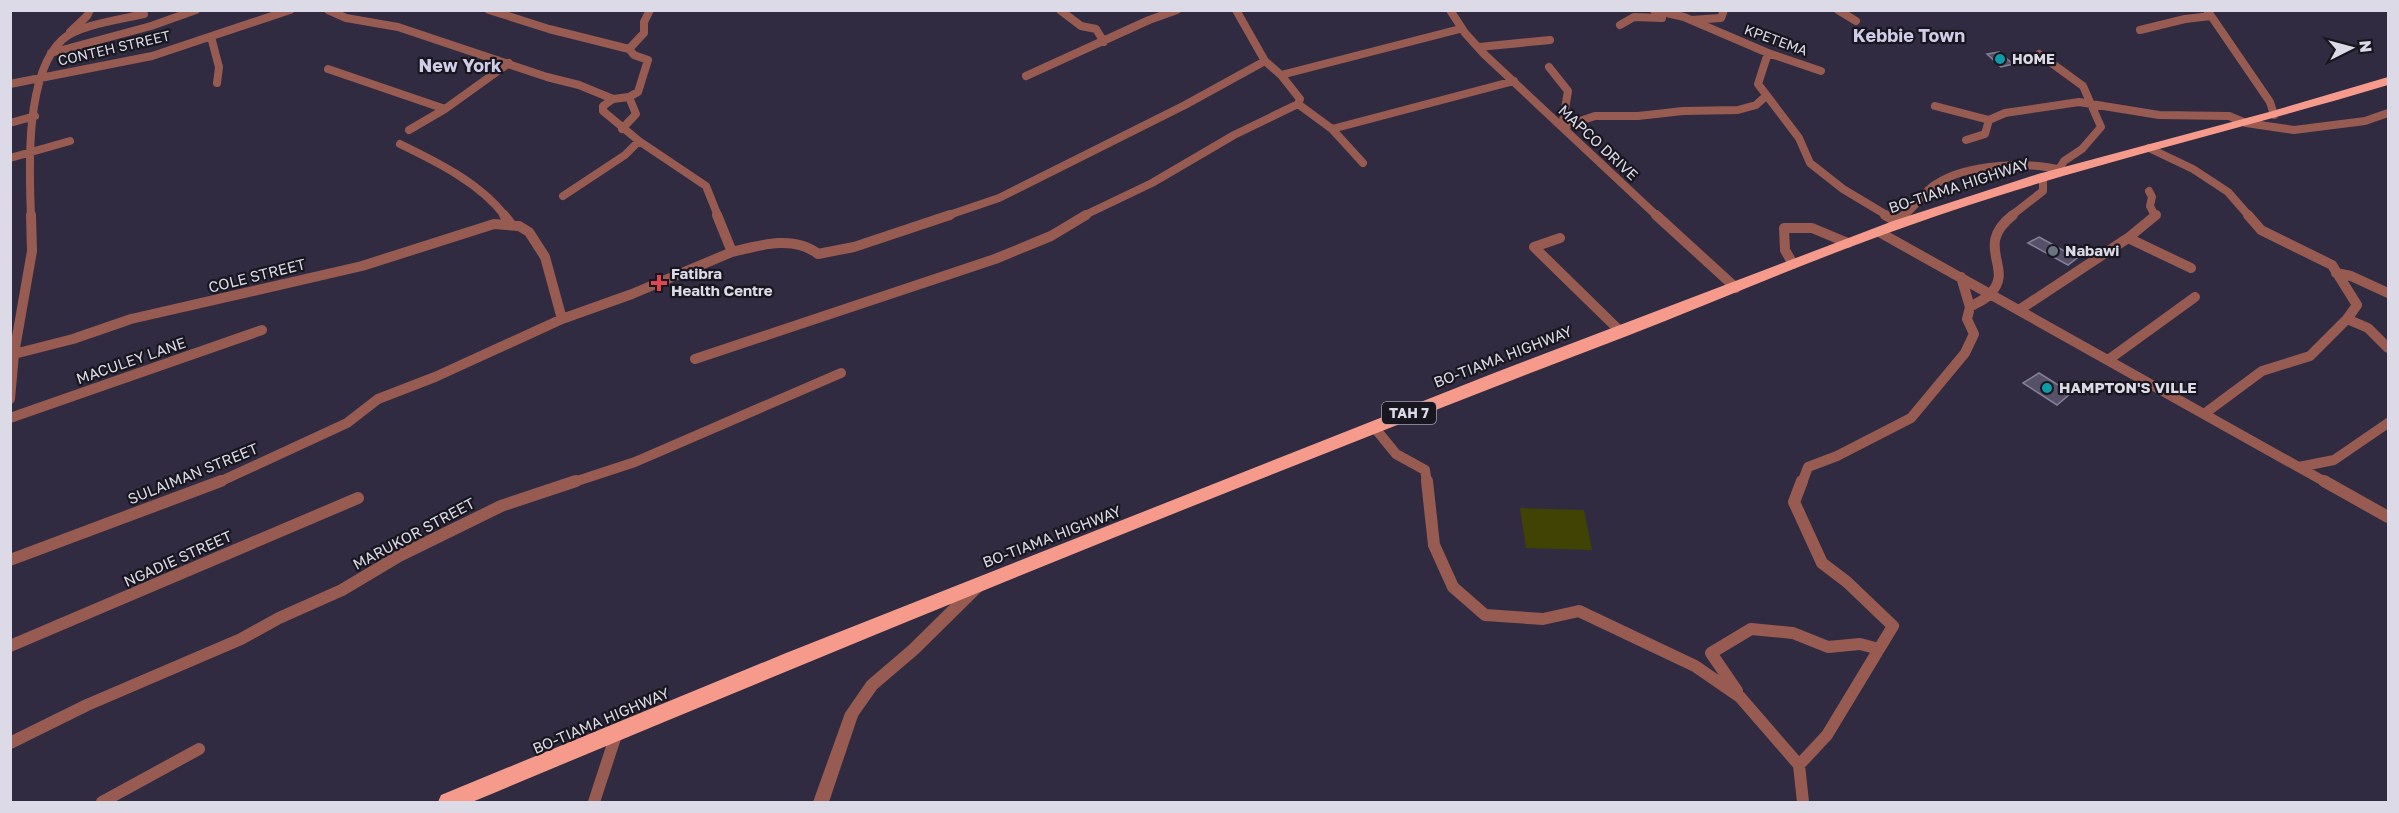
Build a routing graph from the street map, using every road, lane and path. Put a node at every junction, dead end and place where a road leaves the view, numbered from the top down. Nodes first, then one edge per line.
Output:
1 (90, 10) edge
2 (196, 10) edge
3 (290, 10) edge
4 (489, 10) edge
5 (1060, 10) edge
6 (1177, 10) edge
7 (1236, 10) edge
8 (1438, 10) edge
9 (1654, 10) edge
10 (1724, 10) edge
11 (1838, 10) edge
12 (650, 11) edge
13 (335, 12) edge
14 (2209, 13) edge
15 (144, 14) dead end
16 (1452, 14) edge
17 (1690, 20) junction
18 (1856, 21) dead end
19 (1620, 24) dead end
20 (1703, 27) junction
21 (1460, 29) junction
22 (2140, 30) dead end
23 (211, 37) junction
24 (62, 39) junction
25 (1550, 40) dead end
26 (1104, 42) junction
27 (1479, 47) junction
28 (629, 49) junction
29 (51, 53) junction
30 (1768, 53) junction
31 (2039, 54) dead end
32 (1265, 61) junction
33 (509, 63) junction
34 (1549, 67) dead end
35 (328, 69) dead end
36 (1821, 71) dead end
37 (1281, 75) junction
38 (1026, 76) dead end
39 (42, 78) junction
40 (1514, 81) junction
41 (2388, 81) edge
42 (217, 83) dead end
43 (10, 84) edge
44 (1766, 96) junction
45 (629, 97) junction
46 (613, 99) junction
47 (1298, 104) junction
48 (2092, 104) junction
49 (1935, 106) dead end
50 (445, 109) junction
51 (2388, 113) edge
52 (2274, 115) junction
53 (35, 116) junction
54 (1989, 120) junction
55 (10, 123) edge
56 (2246, 123) junction
57 (1562, 127) junction
58 (622, 129) junction
59 (1332, 129) junction
60 (409, 130) dead end
61 (1966, 140) dead end
62 (70, 141) dead end
63 (639, 141) junction
64 (400, 144) dead end
65 (2150, 148) junction
66 (28, 153) junction
67 (10, 158) edge
68 (1363, 163) dead end
69 (2062, 170) junction
70 (2043, 177) junction
71 (2150, 191) dead end
72 (564, 196) dead end
73 (1897, 222) junction
74 (511, 224) junction
75 (1879, 231) junction
76 (1560, 238) dead end
77 (2127, 238) junction
78 (1848, 243) junction
79 (732, 252) junction
80 (1793, 264) junction
81 (2191, 268) dead end
82 (2336, 273) junction
83 (1960, 277) junction
84 (1736, 288) junction
85 (2388, 293) edge
86 (1991, 294) junction
87 (2195, 297) dead end
88 (1970, 307) junction
89 (2019, 310) junction
90 (562, 319) junction
91 (2347, 319) junction
92 (262, 330) dead end
93 (1621, 332) junction
94 (2388, 348) edge
95 (12, 355) edge
96 (695, 359) dead end
97 (2108, 360) junction
98 (841, 373) dead end
99 (10, 399) edge
100 (2204, 414) junction
101 (10, 418) edge
102 (2388, 423) edge
103 (1374, 427) junction
104 (2299, 467) junction
105 (358, 498) dead end
106 (2388, 518) edge
107 (10, 560) edge
108 (978, 586) junction
109 (10, 646) edge
110 (1879, 649) junction
111 (1740, 697) junction
112 (616, 735) junction
113 (10, 743) edge
114 (199, 749) dead end
115 (1799, 765) junction
116 (102, 802) edge
117 (449, 802) edge
118 (594, 802) edge
119 (821, 802) edge
120 (1803, 802) edge

1 - 24 street
2 - 29 street
3 - 23 street, CONTEH STREET
4 - 28 street
5 - 26 street
6 - 26 street
7 - 32 street
8 - 16 street
9 - 17 street, KPETEMA
10 - 17 street
11 - 18 street
12 - 28 street
13 - 33 street
14 - 22 street
14 - 52 street
15 - 24 street
16 - 21 street, MAPCO DRIVE
17 - 20 street, KPETEMA
19 - 20 street
20 - 30 street, KPETEMA
21 - 27 street, MAPCO DRIVE
21 - 37 street
23 - 39 street, CONTEH STREET
23 - 42 street
24 - 29 street
25 - 27 street
26 - 38 street
27 - 40 street, MAPCO DRIVE
28 - 45 street
29 - 39 street
30 - 36 street, KPETEMA
30 - 44 street
31 - 48 street
32 - 37 street
32 - 79 street, SULAIMAN STREET
33 - 46 street
33 - 50 street
34 - 57 street
35 - 50 street
37 - 47 street
39 - 43 street, CONTEH STREET
39 - 53 street
40 - 57 street, MAPCO DRIVE
40 - 59 street
41 - 52 highway, BO-TIAMA HIGHWAY / TAH 7
44 - 57 street
44 - 73 street
45 - 46 street
45 - 58 street
46 - 58 street
47 - 59 street
47 - 96 street
48 - 54 street
48 - 56 street
48 - 69 street
49 - 54 street
50 - 60 street
51 - 56 street
52 - 56 highway, BO-TIAMA HIGHWAY / TAH 7
53 - 55 street
53 - 66 street
54 - 61 street
56 - 65 highway, BO-TIAMA HIGHWAY / TAH 7
57 - 84 street, MAPCO DRIVE
58 - 63 street
59 - 68 street
62 - 66 street
63 - 72 street
63 - 79 street
64 - 74 street
65 - 69 highway, BO-TIAMA HIGHWAY / TAH 7
65 - 82 street
66 - 67 street
66 - 95 street
69 - 70 highway, BO-TIAMA HIGHWAY / TAH 7
69 - 73 street
70 - 73 highway, BO-TIAMA HIGHWAY / TAH 7
70 - 86 street
71 - 77 street
73 - 75 highway, BO-TIAMA HIGHWAY / TAH 7
74 - 90 street
74 - 95 street, COLE STREET
75 - 78 highway, BO-TIAMA HIGHWAY / TAH 7
75 - 83 street
76 - 93 street
77 - 81 street
77 - 89 street
78 - 80 highway, BO-TIAMA HIGHWAY / TAH 7
78 - 80 street
79 - 90 street, SULAIMAN STREET
80 - 84 highway, BO-TIAMA HIGHWAY / TAH 7
82 - 85 street
82 - 91 street
83 - 86 street
83 - 88 street
84 - 93 highway, BO-TIAMA HIGHWAY / TAH 7
86 - 88 street
86 - 89 street
87 - 97 street
88 - 110 street
89 - 97 street
90 - 107 street, SULAIMAN STREET
91 - 94 street
91 - 100 street
92 - 101 street, MACULEY LANE
93 - 103 highway, BO-TIAMA HIGHWAY / TAH 7
95 - 99 street
97 - 100 street
98 - 113 street, MARUKOR STREET
100 - 104 street
102 - 104 street
103 - 108 highway, BO-TIAMA HIGHWAY / TAH 7
103 - 111 street
104 - 106 street
105 - 109 street, NGADIE STREET
108 - 112 highway, BO-TIAMA HIGHWAY / TAH 7
108 - 119 street
110 - 111 street
110 - 115 street
111 - 115 street
112 - 117 highway, BO-TIAMA HIGHWAY / TAH 7
112 - 118 street
114 - 116 street
115 - 120 street

